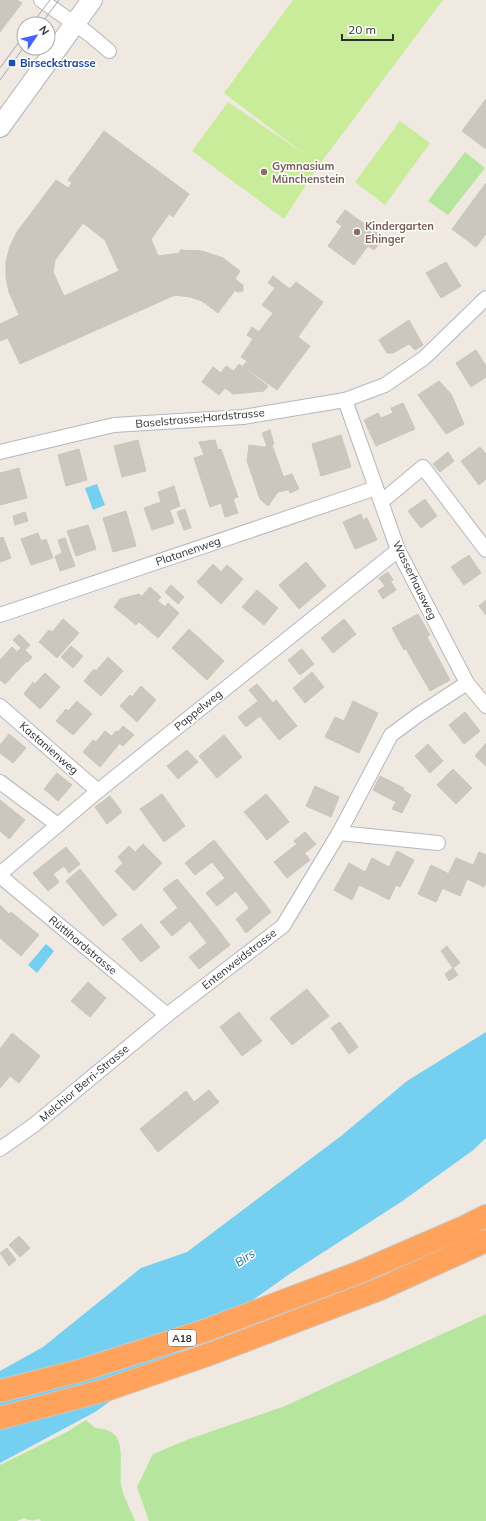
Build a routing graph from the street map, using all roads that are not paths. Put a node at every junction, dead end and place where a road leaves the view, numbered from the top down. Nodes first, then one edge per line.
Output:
1 (41, 0) edge
2 (92, 0) edge
3 (75, 24) junction
4 (109, 50) dead end
5 (0, 127) edge
6 (486, 298) edge
7 (345, 400) junction
8 (0, 452) edge
9 (376, 488) junction
10 (381, 502) junction
11 (398, 550) junction
12 (486, 550) edge
13 (0, 615) edge
14 (467, 683) junction
15 (0, 706) edge
16 (486, 706) edge
17 (0, 782) edge
18 (98, 791) junction
19 (58, 825) junction
20 (340, 833) junction
21 (438, 843) dead end
22 (0, 875) edge
23 (167, 1015) junction
24 (0, 1149) edge
25 (486, 1216) edge
26 (486, 1241) edge
27 (0, 1391) edge
28 (0, 1418) edge

1 - 3 street
2 - 3 main road
3 - 4 street
3 - 5 main road
6 - 7 street, Baselstrasse;Hardstrasse
7 - 8 street, Baselstrasse;Hardstrasse
7 - 9 street, Wasserhausweg
9 - 10 street, Wasserhausweg
9 - 13 street, Platanenweg
10 - 11 street, Wasserhausweg
10 - 12 street
11 - 14 street, Wasserhausweg
11 - 18 street, Pappelweg
14 - 16 street, Wasserhausweg
14 - 20 street, Entenweidstrasse
15 - 18 street, Kastanienweg
17 - 19 street
18 - 19 street, Pappelweg
19 - 22 street, Pappelweg
20 - 21 street
20 - 23 street, Entenweidstrasse
22 - 23 street, Rüttihardstrasse
23 - 24 street, Melchior Berri-Strasse
25 - 27 highway, A18
26 - 28 highway, A18

